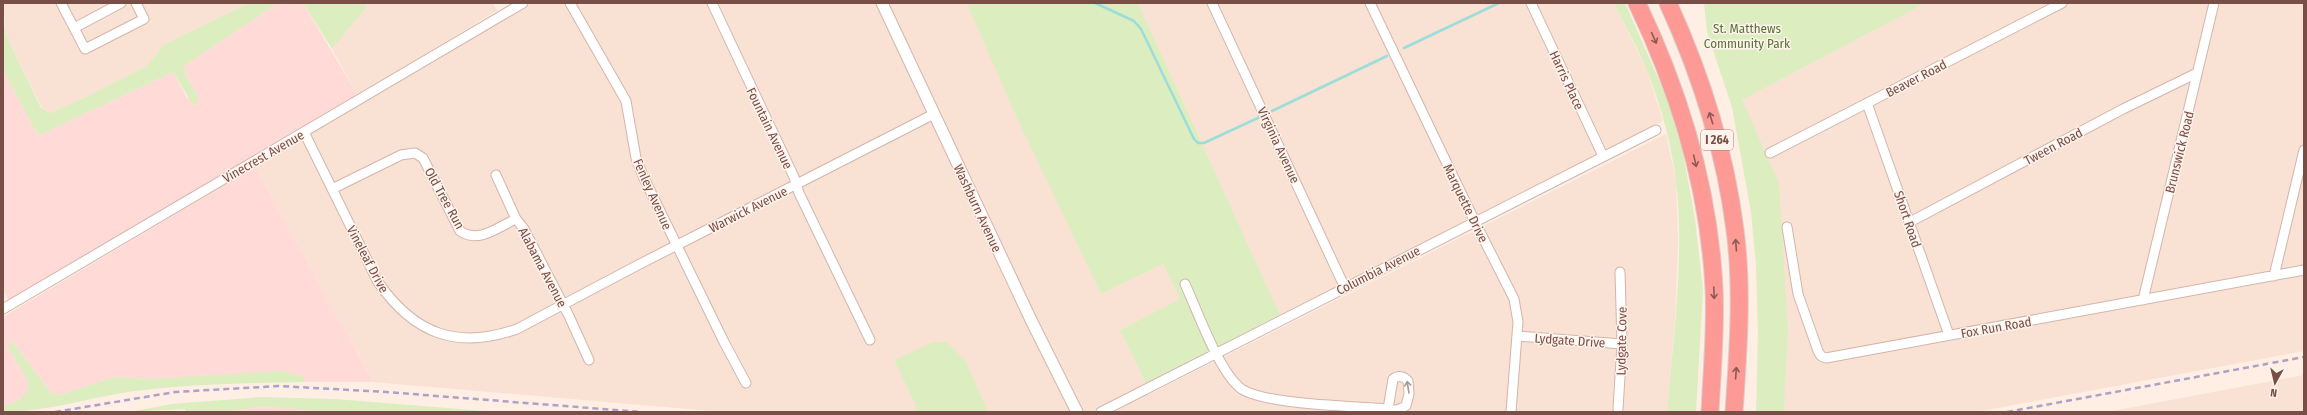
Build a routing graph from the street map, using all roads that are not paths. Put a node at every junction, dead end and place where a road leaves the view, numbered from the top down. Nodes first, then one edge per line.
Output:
1 (61, 3) edge
2 (121, 3) edge
3 (136, 3) edge
4 (523, 3) edge
5 (570, 3) edge
6 (712, 3) edge
7 (882, 3) edge
8 (1212, 3) edge
9 (1370, 3) edge
10 (1531, 3) edge
11 (1638, 3) edge
12 (1668, 3) edge
13 (2062, 3) edge
14 (2214, 3) edge
15 (74, 28) junction
16 (2197, 73) junction
17 (1867, 103) junction
18 (934, 114) junction
19 (1656, 130) dead end
20 (304, 132) junction
21 (2304, 150) edge
22 (1770, 152) dead end
23 (1603, 156) junction
24 (496, 175) dead end
25 (796, 184) junction
26 (332, 189) junction
27 (516, 219) junction
28 (1475, 222) junction
29 (1910, 222) junction
30 (1787, 227) dead end
31 (677, 246) junction
32 (2304, 270) edge
33 (1620, 272) dead end
34 (2274, 276) junction
35 (1185, 284) dead end
36 (1345, 288) junction
37 (2143, 300) junction
38 (563, 306) junction
39 (3, 309) edge
40 (1517, 336) junction
41 (1949, 336) junction
42 (870, 340) dead end
43 (1622, 344) junction
44 (1217, 353) junction
45 (589, 360) dead end
46 (746, 383) dead end
47 (1388, 409) dead end
48 (1618, 409) dead end
49 (1077, 412) edge
50 (1101, 412) edge
51 (1511, 412) edge
52 (1710, 412) edge
53 (1734, 412) edge

1 - 15 street
2 - 15 street
3 - 15 street
4 - 20 street, Vinecrest Avenue
5 - 31 street, Fenley Avenue
6 - 25 street, Fountain Avenue
7 - 18 street, Washburn Avenue
8 - 36 street, Virginia Avenue
9 - 28 street, Marquette Drive
10 - 23 street, Harris Place
11 -> 52 highway, I 264
53 -> 12 highway, I 264
13 - 17 street, Beaver Road
14 - 16 street, Brunswick Road
16 - 29 street, Tween Road
16 - 37 street, Brunswick Road
17 - 22 street, Beaver Road
17 - 29 street, Short Road
18 - 25 street, Warwick Avenue
18 - 49 street, Washburn Avenue
19 - 23 street, Columbia Avenue
20 - 26 street, Vineleaf Drive
20 - 39 street, Vinecrest Avenue
21 - 34 street
23 - 28 street, Columbia Avenue
24 - 27 street, Alabama Avenue
25 - 31 street, Warwick Avenue
25 - 42 street, Fountain Avenue
26 - 27 street, Old Tree Run
26 - 38 street, Vineleaf Drive
27 - 38 street, Alabama Avenue
28 - 36 street, Columbia Avenue
28 - 40 street, Marquette Drive
29 - 41 street, Short Road
30 - 41 street, Fox Run Road
31 - 38 street, Warwick Avenue
31 - 46 street, Fenley Avenue
32 - 34 street, Fox Run Road
33 - 43 street, Lydgate Cove
34 - 37 street, Fox Run Road
35 - 44 street
36 - 44 street, Columbia Avenue
37 - 41 street, Fox Run Road
38 - 45 street, Alabama Avenue
40 - 43 street, Lydgate Drive
40 - 51 street, Marquette Drive
43 - 48 street, Lydgate Cove
44 - 47 street
44 - 50 street, Columbia Avenue

